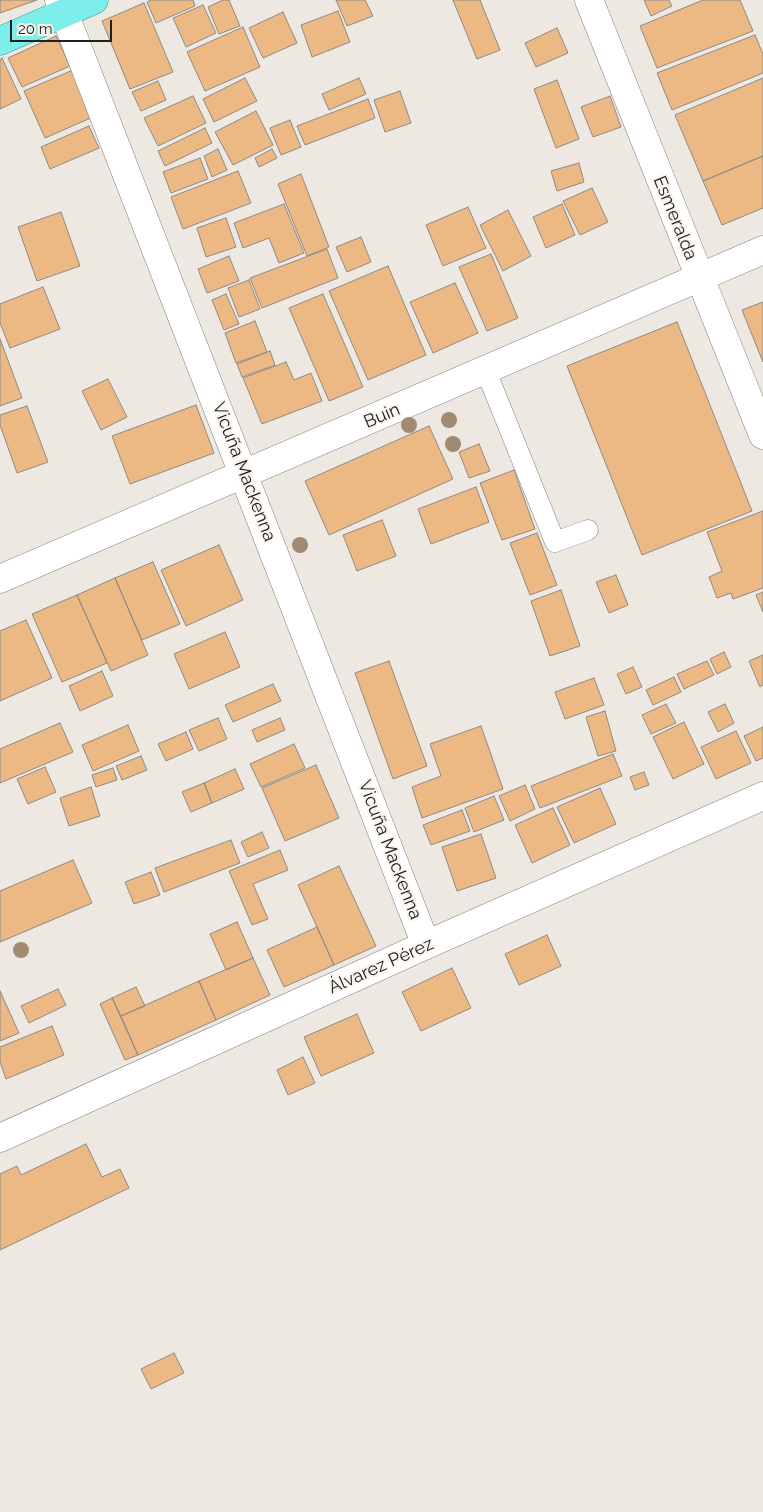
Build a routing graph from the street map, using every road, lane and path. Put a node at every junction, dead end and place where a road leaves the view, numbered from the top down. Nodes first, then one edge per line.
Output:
1 (94, 0) edge
2 (589, 0) edge
3 (61, 7) edge
4 (0, 41) edge
5 (763, 250) edge
6 (699, 278) junction
7 (486, 371) junction
8 (763, 435) edge
9 (245, 474) junction
10 (588, 530) dead end
11 (0, 580) edge
12 (763, 796) edge
13 (426, 945) junction
14 (0, 1138) edge

1 - 3 main road
2 - 6 street, Esmeralda
3 - 4 main road
3 - 9 street, Vicuña Mackenna
5 - 6 street, Buin
6 - 7 street, Buin
6 - 8 street, Esmeralda
7 - 9 street, Buin
7 - 10 lane
9 - 11 street, Buin
9 - 13 street, Vicuña Mackenna
12 - 13 street, Álvarez Pérez
13 - 14 street, Álvarez Pérez

